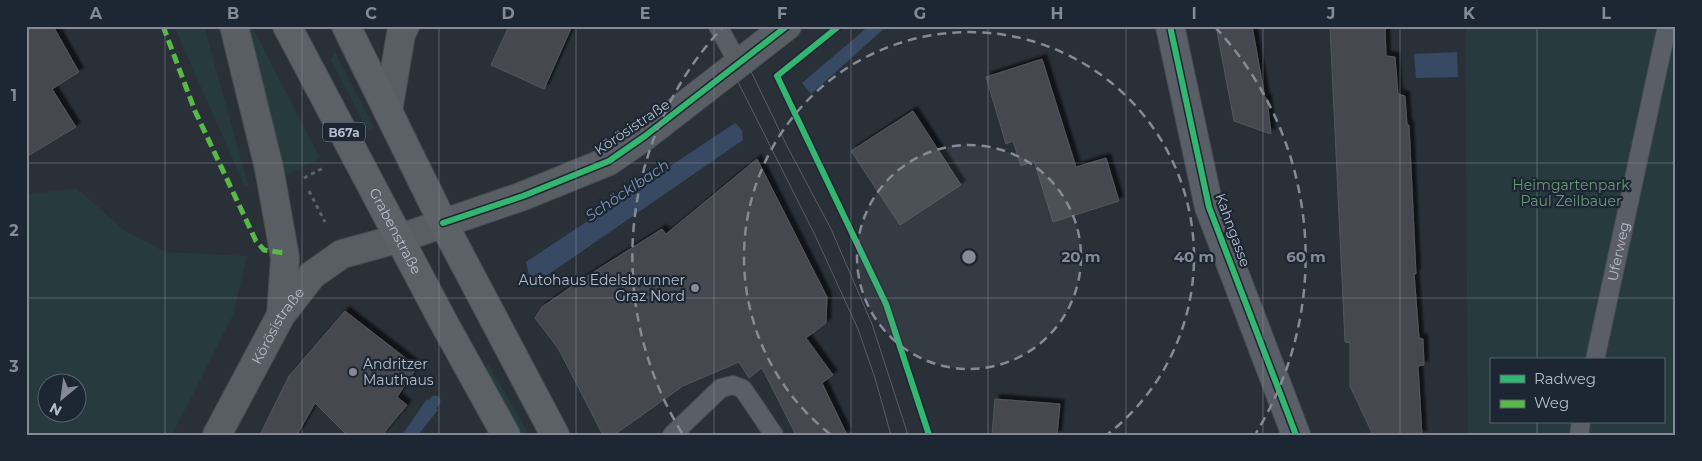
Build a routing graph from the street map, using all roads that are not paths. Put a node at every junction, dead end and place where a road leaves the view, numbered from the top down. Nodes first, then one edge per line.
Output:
1 (234, 26) edge
2 (287, 26) edge
3 (346, 26) edge
4 (406, 26) edge
5 (718, 26) edge
6 (787, 26) edge
7 (1170, 26) edge
8 (1667, 26) edge
9 (739, 65) junction
10 (388, 110) junction
11 (443, 223) junction
12 (401, 238) junction
13 (281, 315) junction
14 (1595, 358) edge
15 (217, 435) edge
16 (506, 435) edge
17 (555, 435) edge
18 (672, 435) edge
19 (774, 435) edge
20 (1296, 435) edge

1 - 13 main road
2 - 12 main road, Grabenstraße / B67a
3 - 10 main road
4 - 10 main road
5 - 9 lane
6 - 9 main road, Körösistraße
7 - 20 street, Kahngasse
8 - 14 lane, Uferweg
9 - 11 main road, Körösistraße
10 - 11 main road
11 - 12 main road, Körösistraße
11 - 17 main road
12 - 13 main road, Körösistraße
12 - 16 main road, Grabenstraße / B67a
13 - 15 main road, Körösistraße
18 - 19 lane

